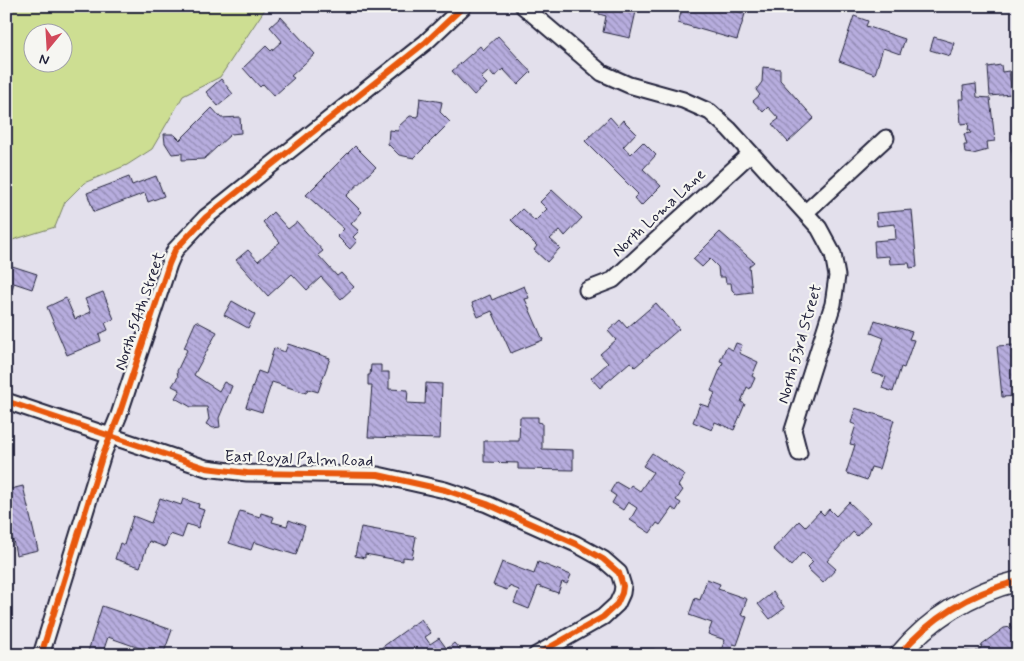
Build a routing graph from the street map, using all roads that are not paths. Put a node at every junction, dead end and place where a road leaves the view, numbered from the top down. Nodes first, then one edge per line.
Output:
1 (464, 6) edge
2 (523, 6) edge
3 (886, 138) dead end
4 (750, 154) junction
5 (806, 212) junction
6 (587, 290) dead end
7 (6, 401) edge
8 (111, 436) junction
9 (799, 453) dead end
10 (1018, 582) edge
11 (41, 655) edge
12 (536, 655) edge
13 (899, 655) edge

1 - 8 street, North 54th Street
2 - 4 street, North 53rd Street
3 - 5 street
4 - 5 street, North 53rd Street
4 - 6 street, North Loma Lane
5 - 9 street, North 53rd Street
7 - 8 street, East Royal Palm Road
8 - 11 street, North 54th Street
8 - 12 street, East Royal Palm Road
10 - 13 street

